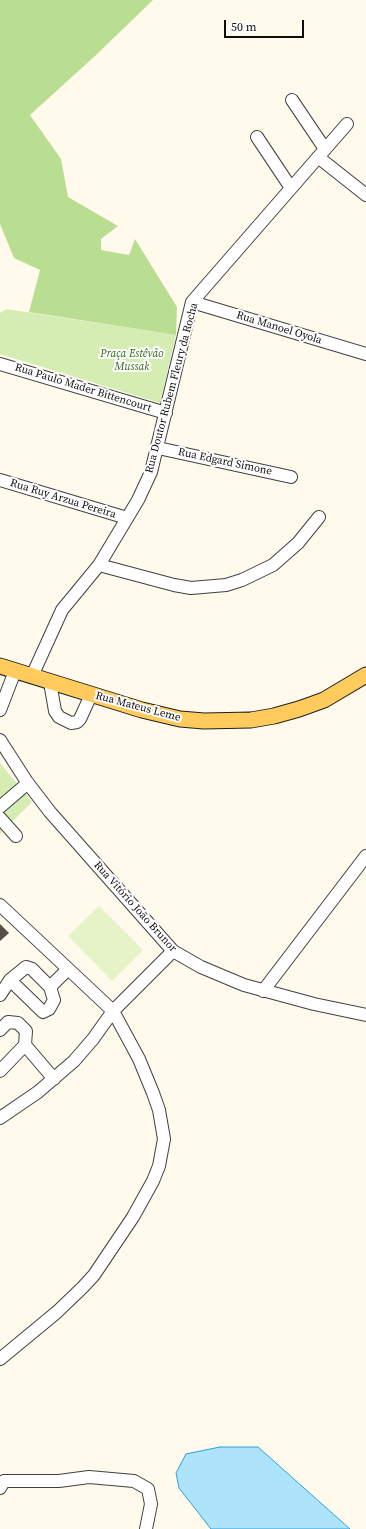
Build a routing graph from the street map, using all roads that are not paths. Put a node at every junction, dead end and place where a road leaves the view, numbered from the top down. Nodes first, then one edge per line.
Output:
1 (292, 100) dead end
2 (347, 124) dead end
3 (257, 137) dead end
4 (321, 154) junction
5 (291, 188) junction
6 (366, 195) edge
7 (192, 302) junction
8 (366, 354) edge
9 (0, 364) edge
10 (166, 413) junction
11 (158, 448) junction
12 (291, 477) dead end
13 (0, 480) edge
14 (319, 517) dead end
15 (127, 518) junction
16 (99, 565) junction
17 (0, 666) edge
18 (15, 671) junction
19 (366, 675) edge
20 (32, 676) junction
21 (50, 682) junction
22 (91, 695) junction
23 (0, 710) edge
24 (0, 740) edge
25 (28, 783) junction
26 (0, 807) edge
27 (0, 818) edge
28 (16, 836) dead end
29 (366, 856) edge
30 (0, 905) edge
31 (173, 951) junction
32 (68, 969) junction
33 (10, 980) junction
34 (50, 988) junction
35 (263, 991) junction
36 (0, 995) edge
37 (113, 1012) junction
38 (366, 1015) edge
39 (0, 1030) edge
40 (25, 1045) junction
41 (0, 1071) edge
42 (54, 1079) junction
43 (0, 1118) edge
44 (0, 1359) edge
45 (0, 1488) edge
46 (146, 1529) edge

1 - 4 street
2 - 4 street, Rua Doutor Rubem Fleury da Rocha
3 - 5 street
4 - 5 street, Rua Doutor Rubem Fleury da Rocha
4 - 6 street
5 - 7 street, Rua Doutor Rubem Fleury da Rocha
7 - 8 street, Rua Manoel Oyola
7 - 10 street, Rua Doutor Rubem Fleury da Rocha
9 - 10 street, Rua Paulo Mader Bittencourt
10 - 11 street, Rua Doutor Rubem Fleury da Rocha
11 - 12 street, Rua Edgard Simone
11 - 15 street, Rua Doutor Rubem Fleury da Rocha
13 - 15 street, Rua Ruy Arzua Pereira
14 - 16 street
15 - 16 street, Rua Doutor Rubem Fleury da Rocha
16 - 20 street, Rua Doutor Rubem Fleury da Rocha
17 - 18 main road, Rua Mateus Leme
18 - 20 main road, Rua Mateus Leme
18 - 23 street
19 - 22 main road, Rua Mateus Leme
20 - 21 main road, Rua Mateus Leme
21 - 22 main road, Rua Mateus Leme
21 - 22 street
24 - 25 street, Rua Vitório João Brunor
25 - 26 street
25 - 31 street, Rua Vitório João Brunor
27 - 28 street
29 - 35 street
30 - 32 street
31 - 35 street, Rua Vitório João Brunor
31 - 37 street
32 - 34 street
32 - 37 street
33 - 34 street
33 - 34 street
33 - 36 street
35 - 38 street, Rua Vitório João Brunor
37 - 42 street
37 - 44 street
39 - 40 street
40 - 41 street
40 - 42 street
42 - 43 street
45 - 46 street

